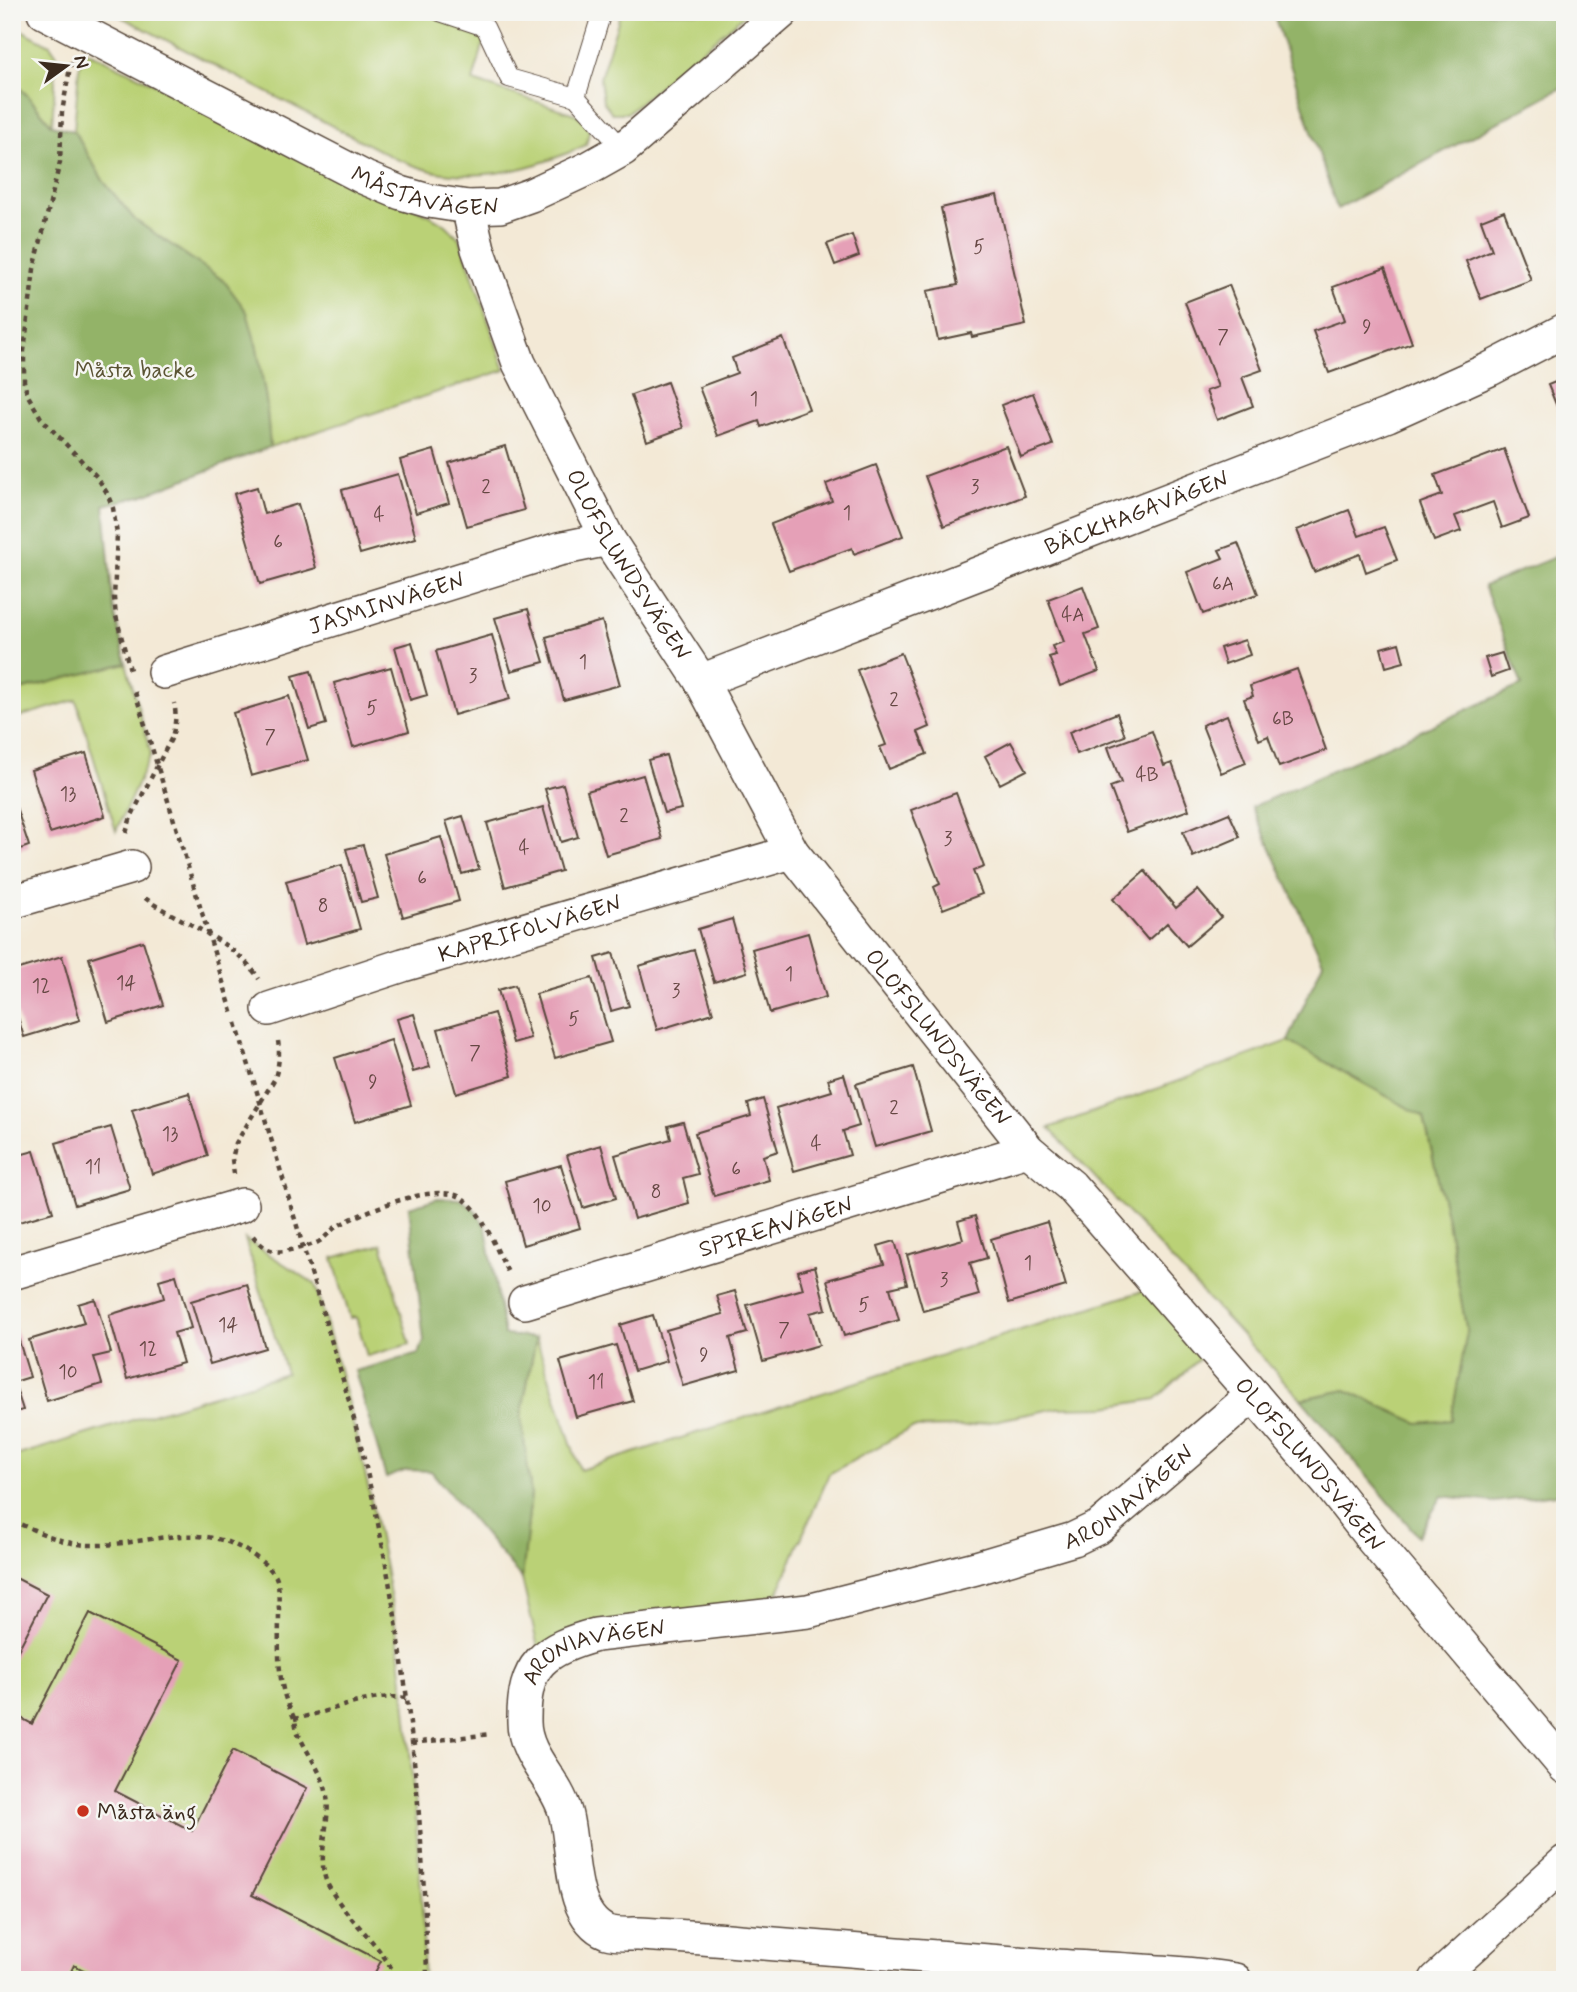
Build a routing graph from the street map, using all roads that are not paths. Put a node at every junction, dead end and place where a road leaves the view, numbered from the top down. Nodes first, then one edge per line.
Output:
1 (44, 12) edge
2 (440, 12) edge
3 (601, 12) edge
4 (782, 12) edge
5 (465, 16) edge
6 (85, 22) edge
7 (576, 97) junction
8 (623, 149) junction
9 (468, 207) junction
10 (1565, 330) edge
11 (608, 539) junction
12 (164, 672) road end
13 (701, 681) junction
14 (792, 852) junction
15 (132, 867) road end
16 (12, 902) edge
17 (269, 1009) road end
18 (1028, 1150) junction
19 (242, 1205) road end
20 (12, 1273) edge
21 (525, 1302) road end
22 (1253, 1395) junction
23 (1565, 1767) edge
24 (1565, 1862) edge
25 (1236, 1980) edge
26 (1436, 1980) edge

1 - 6 street, MÅSTAVÄGEN
2 - 5 lane
3 - 7 lane
4 - 8 street, MÅSTAVÄGEN
5 - 7 lane
6 - 9 street, MÅSTAVÄGEN
7 - 8 lane
8 - 9 street, MÅSTAVÄGEN
9 - 11 street, OLOFSLUNDSVÄGEN
10 - 13 street, BÄCKHAGAVÄGEN
11 - 12 street, JASMINVÄGEN
11 - 13 street, OLOFSLUNDSVÄGEN
13 - 14 street, OLOFSLUNDSVÄGEN
14 - 17 street, KAPRIFOLVÄGEN
14 - 18 street, OLOFSLUNDSVÄGEN
15 - 16 street
18 - 21 street, SPIREAVÄGEN
18 - 22 street, OLOFSLUNDSVÄGEN
19 - 20 street
22 - 23 street, OLOFSLUNDSVÄGEN
22 - 25 street, ARONIAVÄGEN
24 - 26 street

